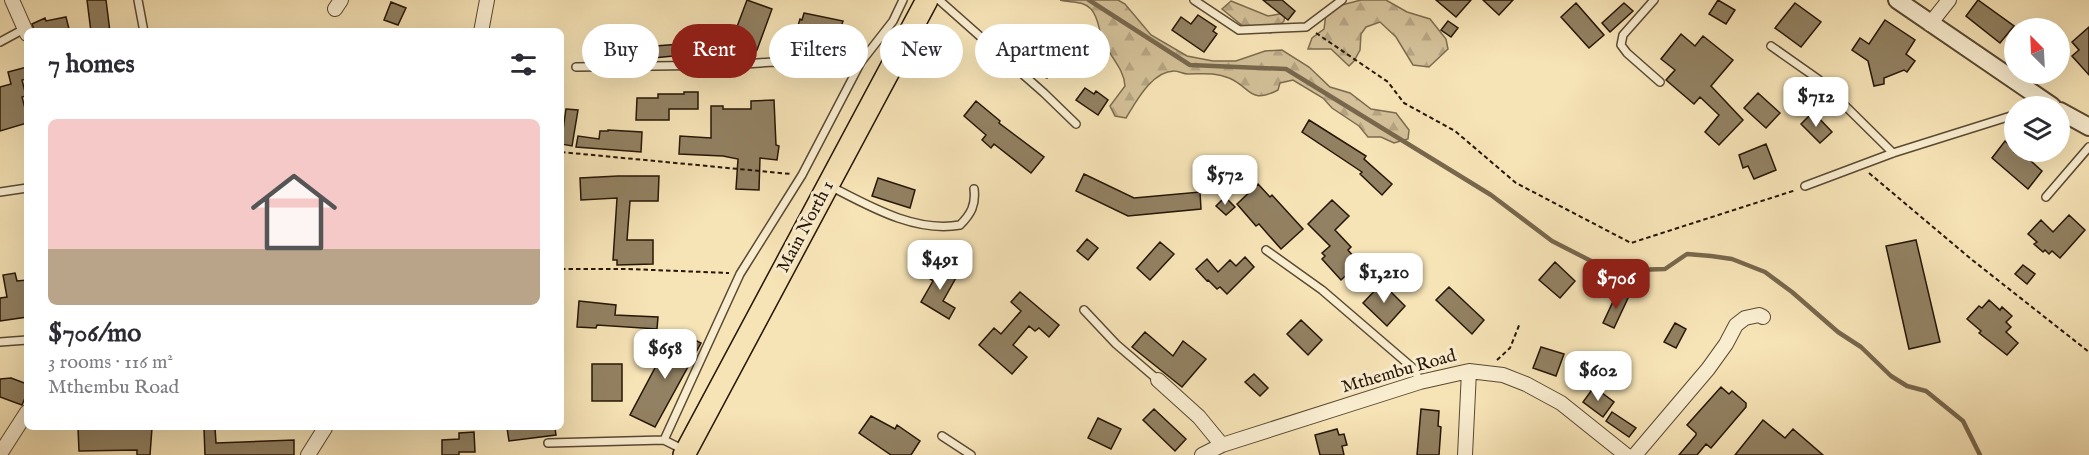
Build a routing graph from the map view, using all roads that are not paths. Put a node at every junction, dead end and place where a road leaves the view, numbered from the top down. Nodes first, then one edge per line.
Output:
1 (12, 0) edge
2 (138, 0) edge
3 (487, 0) edge
4 (903, 0) edge
5 (927, 0) edge
6 (939, 0) edge
7 (1194, 0) edge
8 (1342, 0) edge
9 (1654, 0) edge
10 (1897, 0) edge
11 (1949, 0) edge
12 (1930, 24) junction
13 (24, 28) edge
14 (143, 28) edge
15 (482, 28) edge
16 (24, 33) edge
17 (0, 42) edge
18 (1771, 45) dead end
19 (868, 53) edge
20 (769, 62) edge
21 (576, 67) dead end
22 (853, 78) edge
23 (1660, 82) dead end
24 (2032, 96) edge
25 (2070, 117) edge
26 (2004, 118) edge
27 (1076, 124) dead end
28 (2089, 127) edge
29 (2089, 147) edge
30 (1893, 153) junction
31 (828, 184) junction
32 (1805, 186) road end
33 (24, 188) edge
34 (974, 189) dead end
35 (0, 192) edge
36 (2046, 197) dead end
37 (1266, 250) dead end
38 (1084, 310) dead end
39 (1763, 317) dead end
40 (24, 340) edge
41 (0, 342) edge
42 (1469, 371) junction
43 (1158, 380) joint
44 (1420, 382) junction
45 (24, 417) edge
46 (324, 430) edge
47 (942, 436) dead end
48 (664, 440) junction
49 (548, 443) dead end
50 (1222, 446) junction
51 (685, 453) edge
52 (0, 454) edge
53 (308, 455) edge
54 (971, 455) edge
55 (1202, 455) edge
56 (1465, 455) edge
57 (1626, 455) edge
58 (1635, 455) edge

1 - 13 street
2 - 14 lane
3 - 15 street
4 - 19 lane
5 - 31 main road, Main North 1
6 - 27 lane
7 - 8 lane
9 - 23 lane
10 - 12 street
11 - 12 street
12 - 24 street
16 - 17 lane
18 - 30 lane
20 - 21 lane
22 - 48 lane
25 - 28 street
26 - 30 lane
29 - 36 lane
30 - 32 lane
31 - 34 lane
31 - 51 main road, Main North 1
33 - 35 lane
37 - 44 lane
38 - 43 lane
39 - 58 street
40 - 41 lane
42 - 44 street, Mthembu Road
42 - 56 street
42 - 57 street, Mthembu Road
43 - 50 street
44 - 50 street, Mthembu Road
45 - 52 street
46 - 53 street
47 - 54 lane
48 - 49 lane
48 - 51 lane
50 - 55 street, Mthembu Road

